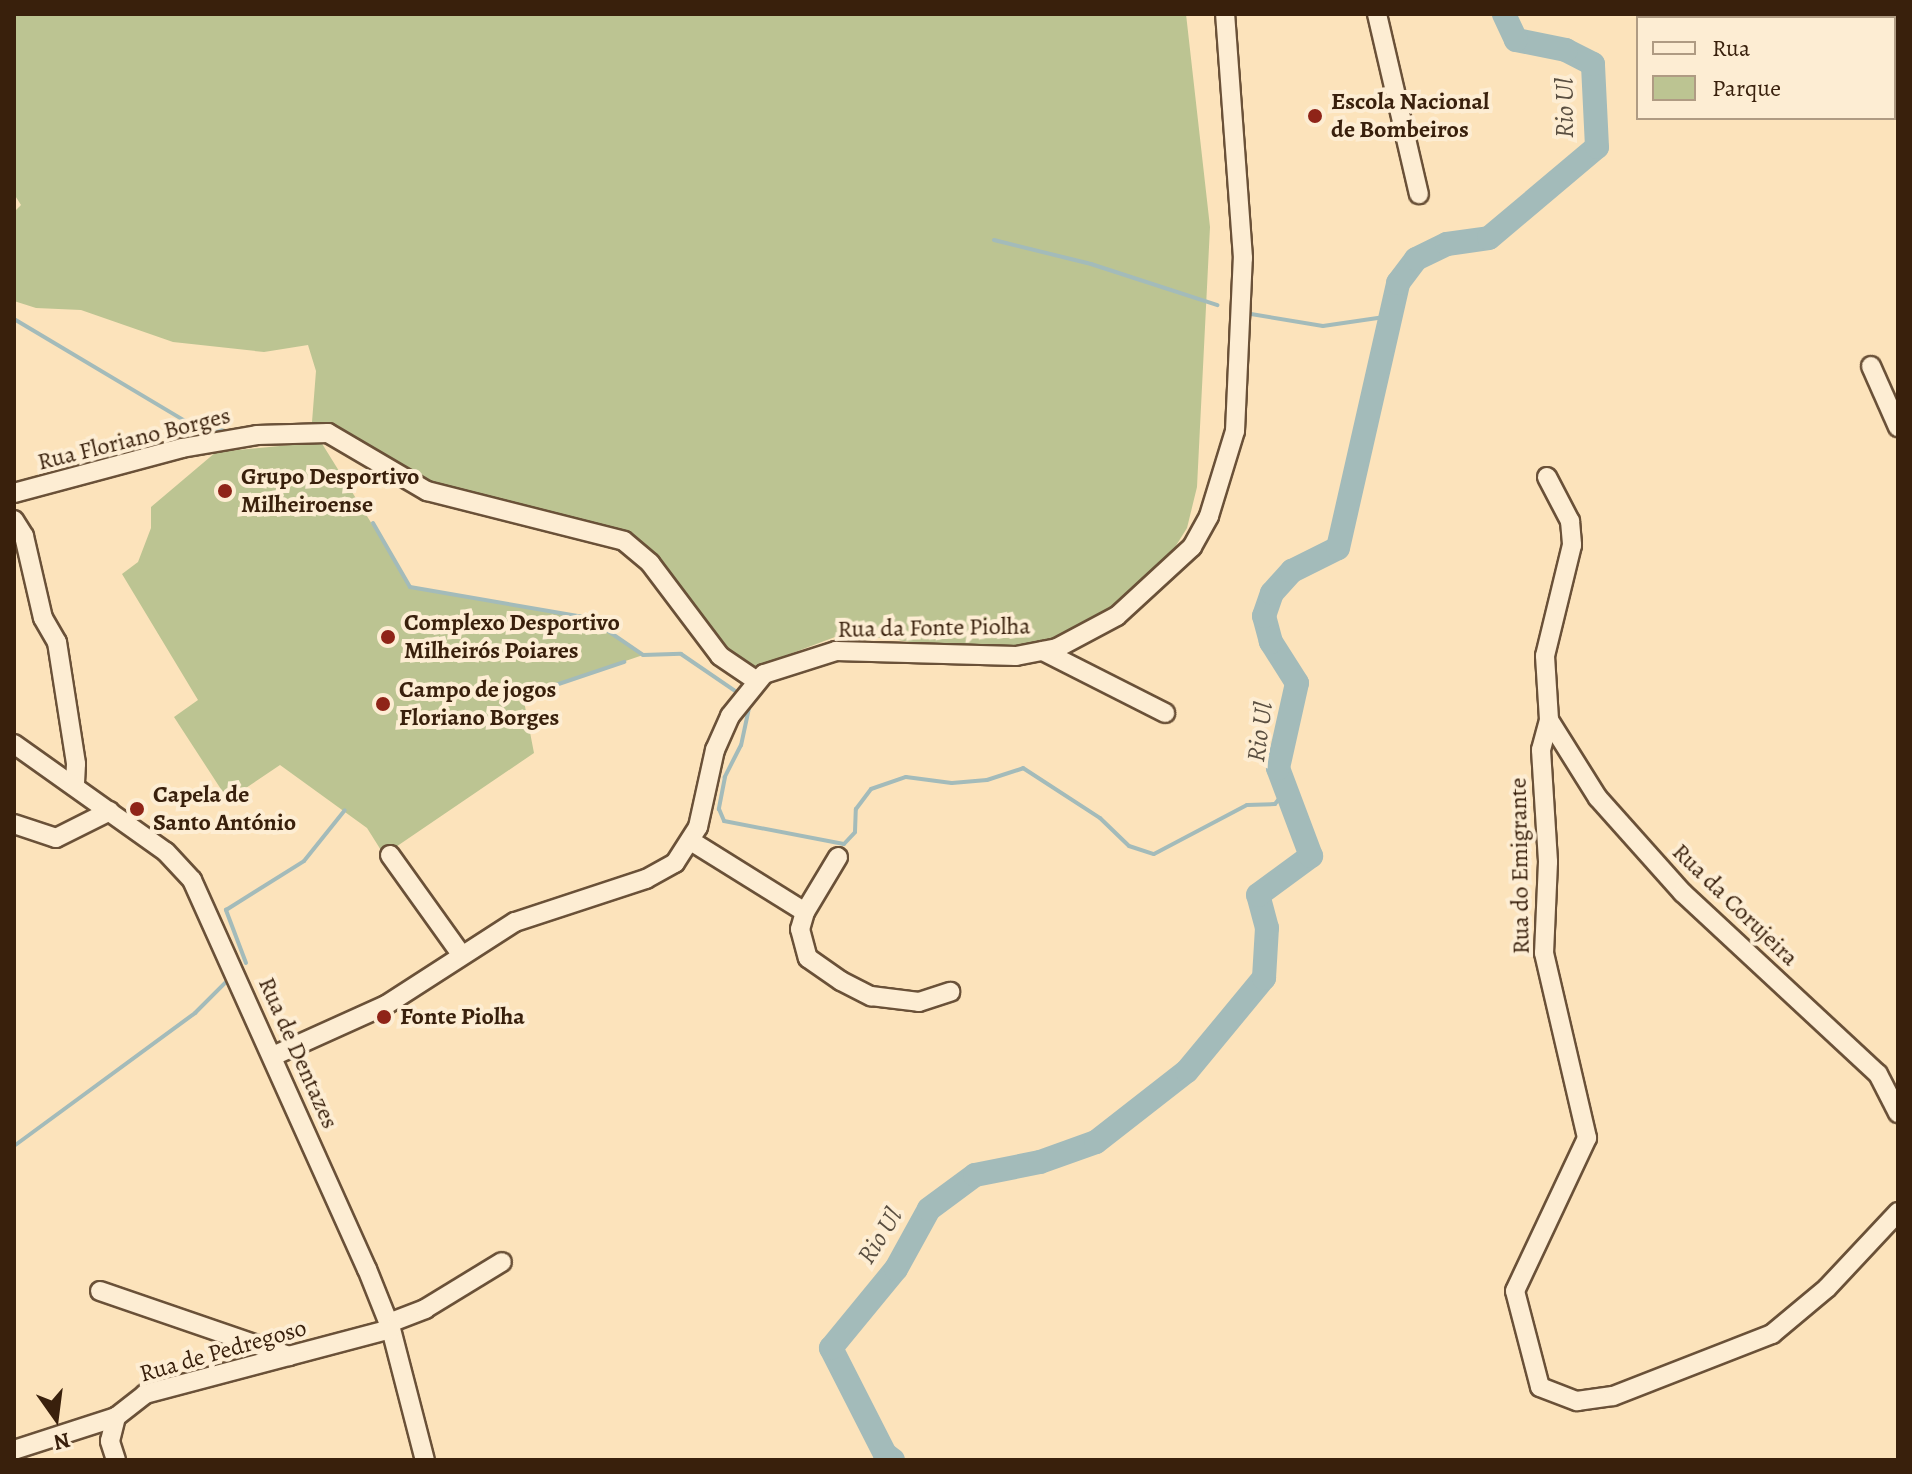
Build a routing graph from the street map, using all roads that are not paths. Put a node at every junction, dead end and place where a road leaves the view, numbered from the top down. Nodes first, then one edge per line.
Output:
1 (1225, 14) edge
2 (1377, 14) edge
3 (1419, 194) dead end
4 (1871, 366) dead end
5 (1898, 427) edge
6 (1547, 477) dead end
7 (14, 493) edge
8 (14, 520) edge
9 (1043, 651) junction
10 (757, 681) junction
11 (1165, 713) dead end
12 (1549, 720) junction
13 (14, 744) edge
14 (75, 785) junction
15 (110, 811) junction
16 (14, 824) edge
17 (691, 841) junction
18 (390, 855) dead end
19 (838, 857) dead end
20 (805, 912) junction
21 (461, 954) junction
22 (950, 992) dead end
23 (273, 1056) junction
24 (1898, 1113) edge
25 (1898, 1212) edge
26 (502, 1262) dead end
27 (100, 1291) dead end
28 (390, 1326) junction
29 (289, 1356) junction
30 (116, 1417) junction
31 (14, 1450) edge
32 (116, 1460) edge
33 (425, 1460) edge

1 - 9 street, Rua da Fonte Piolha
2 - 3 street
4 - 5 street
6 - 12 street, Rua do Emigrante
7 - 10 street, Rua Floriano Borges
8 - 14 street
9 - 10 street, Rua da Fonte Piolha
9 - 11 street
10 - 17 street
12 - 24 street, Rua da Corujeira
12 - 25 street, Rua do Emigrante
13 - 14 street, Rua de Dentazes
14 - 15 street, Rua de Dentazes
15 - 16 street
15 - 23 street, Rua de Dentazes
17 - 20 street
17 - 21 street
18 - 21 street
19 - 20 street
20 - 22 street
21 - 23 street
23 - 28 street, Rua de Dentazes
26 - 28 street, Rua de Pedregoso
27 - 29 street
28 - 29 street, Rua de Pedregoso
28 - 33 street, Rua de Dentazes
29 - 30 street, Rua de Pedregoso
30 - 31 street, Rua de Pedregoso
30 - 32 street

